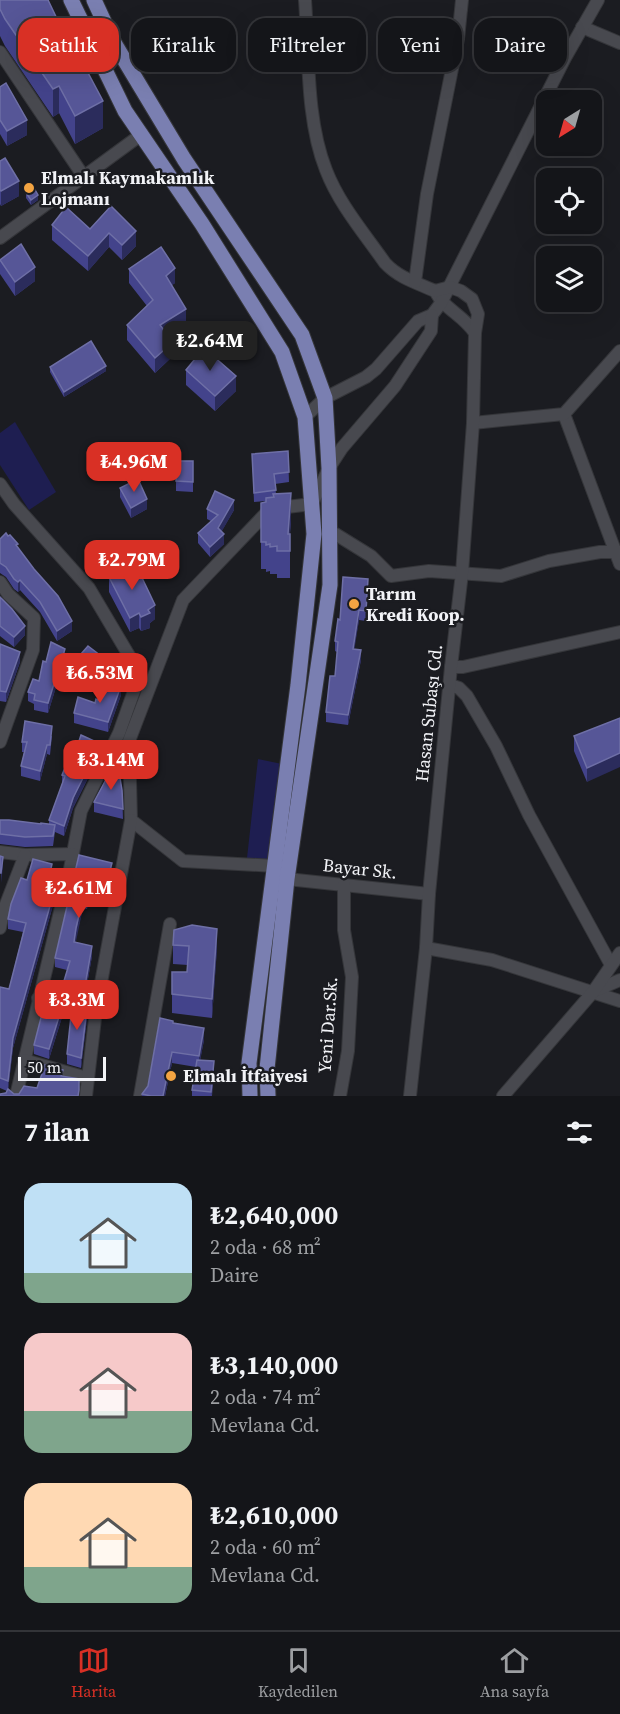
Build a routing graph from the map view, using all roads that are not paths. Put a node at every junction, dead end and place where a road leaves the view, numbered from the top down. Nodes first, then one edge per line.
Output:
1 (70, 0) edge
2 (94, 0) edge
3 (305, 0) edge
4 (462, 0) edge
5 (598, 0) edge
6 (582, 27) junction
7 (620, 43) edge
8 (0, 52) edge
9 (142, 134) junction
10 (84, 177) junction
11 (0, 238) edge
12 (415, 282) junction
13 (450, 286) junction
14 (435, 291) junction
15 (441, 303) junction
16 (432, 315) junction
17 (474, 333) junction
18 (620, 351) edge
19 (325, 398) junction
20 (564, 414) junction
21 (305, 417) junction
22 (473, 423) junction
23 (329, 468) junction
24 (0, 484) edge
25 (312, 504) junction
26 (329, 530) junction
27 (619, 556) edge
28 (462, 573) junction
29 (0, 582) edge
30 (620, 632) edge
31 (451, 667) junction
32 (450, 685) junction
33 (124, 737) junction
34 (0, 742) edge
35 (131, 820) junction
36 (0, 852) edge
37 (73, 854) junction
38 (25, 855) junction
39 (275, 866) junction
40 (287, 879) junction
41 (344, 885) junction
42 (429, 894) junction
43 (170, 924) dead end
44 (0, 928) edge
45 (426, 948) junction
46 (620, 953) edge
47 (610, 965) junction
48 (620, 980) edge
49 (593, 992) junction
50 (38, 998) junction
51 (620, 1001) edge
52 (96, 1010) junction
53 (24, 1060) junction
54 (87, 1078) junction
55 (16, 1096) edge
56 (86, 1096) edge
57 (140, 1096) edge
58 (250, 1096) edge
59 (268, 1096) edge
60 (340, 1096) edge
61 (410, 1096) edge
62 (503, 1096) edge

1 - 9 main road
2 - 19 main road
3 - 12 street
4 - 12 street
5 - 6 street
6 - 7 street
6 - 13 street
8 - 10 street
9 - 10 street
9 - 21 main road
10 - 11 street
12 - 14 street
13 - 14 street
13 - 15 street
13 - 17 street, Hasan Subaşı Cd.
14 - 15 street
15 - 16 street
15 - 17 street
16 - 19 street
16 - 23 street
17 - 22 street, Hasan Subaşı Cd.
18 - 20 street
19 - 21 street
19 - 23 main road
20 - 22 street
20 - 27 street
21 - 25 main road
22 - 28 street, Hasan Subaşı Cd.
23 - 25 street
23 - 26 main road
24 - 33 street
25 - 33 street
25 - 39 main road
26 - 28 street
26 - 40 main road
27 - 28 street
28 - 31 street, Hasan Subaşı Cd.
29 - 34 street
30 - 31 street
31 - 32 street, Hasan Subaşı Cd.
32 - 42 street, Hasan Subaşı Cd.
32 - 47 street
33 - 35 street
33 - 37 street
35 - 39 street
35 - 52 street
36 - 38 street
37 - 38 street
37 - 50 street
38 - 44 street
39 - 58 main road
40 - 41 street, Bayar Sk.
40 - 59 main road
41 - 42 street, Bayar Sk.
41 - 60 street, Yeni Dar.Sk.
42 - 45 street, Hasan Subaşı Cd.
43 - 57 street
45 - 49 street
45 - 61 street, Hasan Subaşı Cd.
46 - 47 street
47 - 49 street
48 - 49 street
49 - 51 street
49 - 62 street
50 - 52 street
50 - 53 street
52 - 54 street
53 - 54 street
53 - 55 street
54 - 56 street

